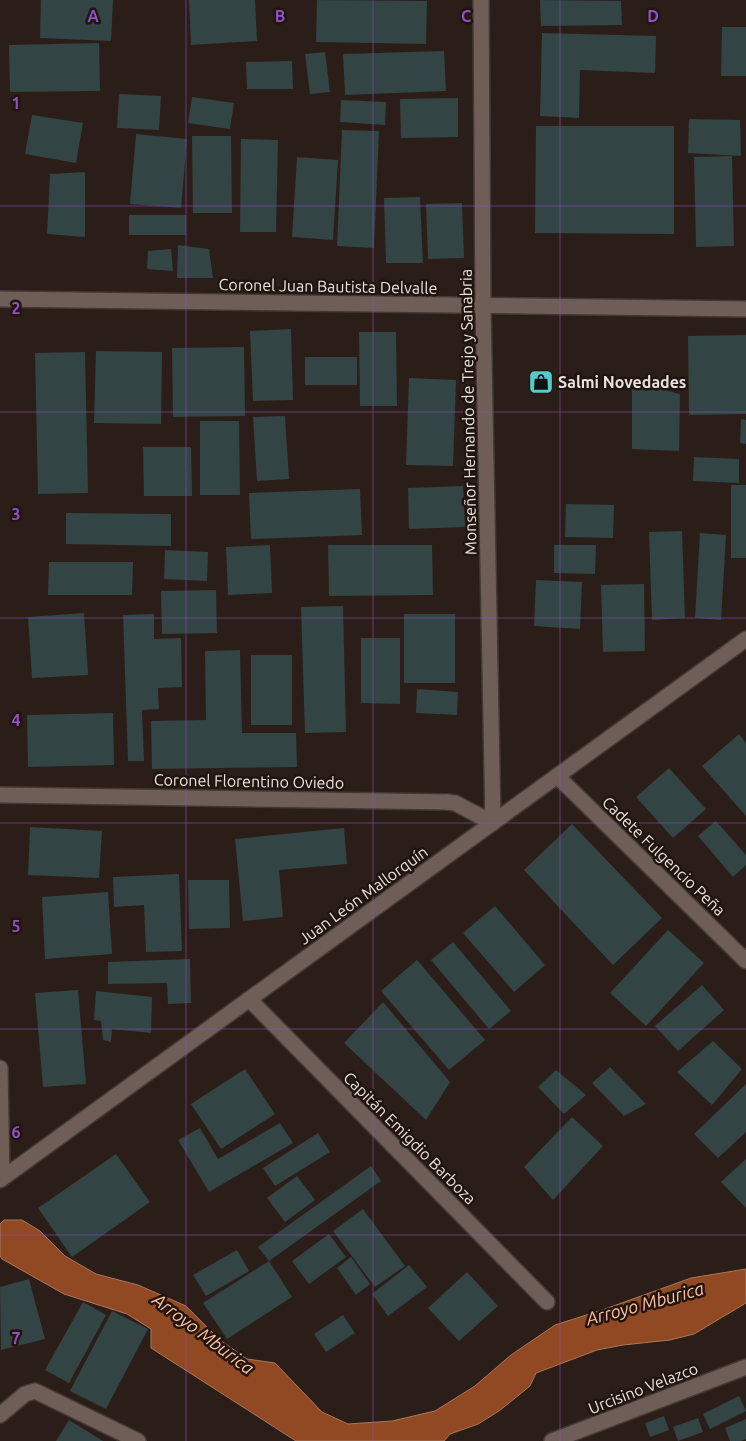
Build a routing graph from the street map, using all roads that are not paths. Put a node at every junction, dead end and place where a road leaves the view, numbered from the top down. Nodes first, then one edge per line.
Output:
1 (481, 0) edge
2 (0, 299) edge
3 (483, 306) junction
4 (746, 309) edge
5 (746, 639) edge
6 (557, 776) junction
7 (0, 795) edge
8 (493, 823) junction
9 (746, 961) edge
10 (249, 999) junction
11 (0, 1068) edge
12 (1, 1179) edge
13 (547, 1302) dead end
14 (746, 1367) edge
15 (0, 1415) edge
16 (138, 1441) edge
17 (552, 1441) edge

1 - 3 street, Monseñor Hernando de Trejo y Sanabria
2 - 3 street, Coronel Juan Bautista Delvalle
3 - 4 street, Coronel Juan Bautista Delvalle
3 - 8 street, Monseñor Hernando de Trejo y Sanabria
5 - 6 street, Juan León Mallorquín
6 - 8 street, Juan León Mallorquín
6 - 9 street, Cadete Fulgencio Peña
7 - 8 street, Coronel Florentino Oviedo
8 - 10 street, Juan León Mallorquín
10 - 12 street, Juan León Mallorquín
10 - 13 street, Capitán Emigdio Barboza
11 - 12 street
14 - 17 street, Urcisino Velazco
15 - 16 street

